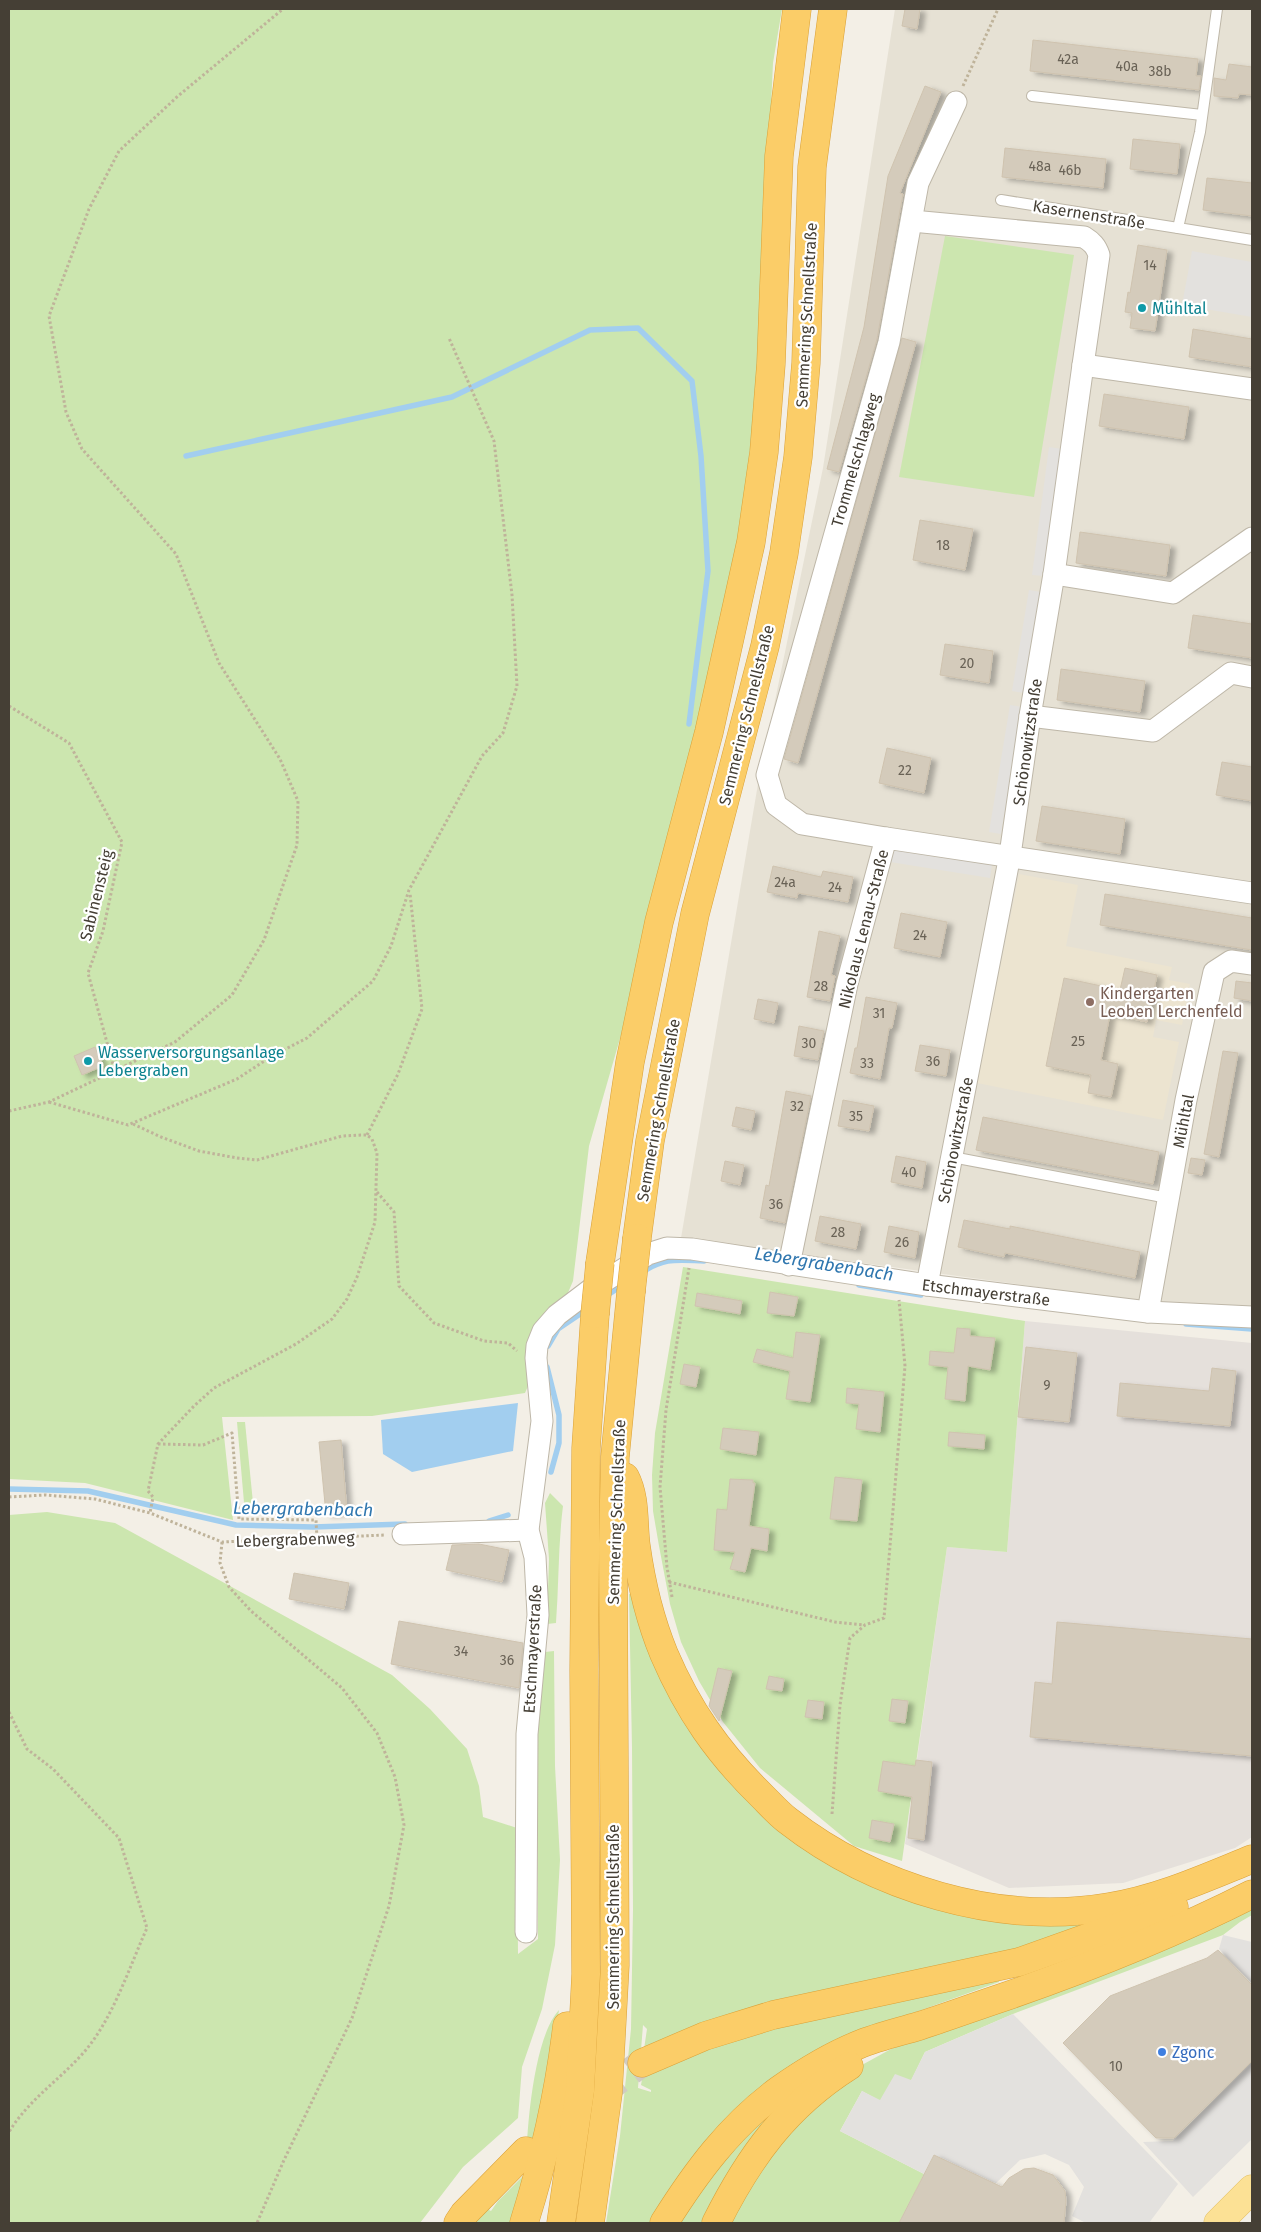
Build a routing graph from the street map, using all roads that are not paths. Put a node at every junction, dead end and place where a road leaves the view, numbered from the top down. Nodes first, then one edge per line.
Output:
1 (797, 9) edge
2 (833, 9) edge
3 (1217, 9) edge
4 (1032, 96) dead end
5 (956, 102) road end
6 (1202, 115) junction
7 (1001, 200) dead end
8 (912, 221) junction
9 (1178, 228) junction
10 (1252, 240) edge
11 (1082, 365) junction
12 (1252, 389) edge
13 (1252, 538) edge
14 (1054, 574) junction
15 (1252, 677) edge
16 (1030, 716) junction
17 (886, 838) junction
18 (1010, 855) junction
19 (1252, 893) edge
20 (1252, 964) edge
21 (952, 1157) junction
22 (1168, 1198) junction
23 (789, 1265) junction
24 (927, 1285) junction
25 (1148, 1312) junction
26 (1252, 1317) edge
27 (616, 1457) junction
28 (528, 1530) junction
29 (403, 1534) road end
30 (1252, 1859) edge
31 (1252, 1864) edge
32 (1252, 1894) edge
33 (526, 1932) dead end
34 (586, 1974) junction
35 (925, 2024) junction
36 (642, 2063) tunnel mouth
37 (526, 2150) dead end
38 (1252, 2189) edge
39 (458, 2223) edge
40 (524, 2223) edge
41 (561, 2223) edge
42 (590, 2223) edge
43 (664, 2223) edge
44 (716, 2223) edge
45 (1218, 2223) edge

1 - 34 highway, Semmering Schnellstraße, bridge
2 - 27 highway, Semmering Schnellstraße, bridge
3 - 6 lane
4 - 6 lane
5 - 8 street, Trommelschlagweg
6 - 9 lane
7 - 9 lane, Kasernenstraße
8 - 11 street, Schönowitzstraße
8 - 17 street, Trommelschlagweg
9 - 10 lane, Kasernenstraße
11 - 12 street
11 - 14 street, Schönowitzstraße
13 - 14 street
14 - 16 street, Schönowitzstraße
15 - 16 street
16 - 18 street, Schönowitzstraße
17 - 18 street, Nikolaus Lenau-Straße
17 - 23 street, Nikolaus Lenau-Straße
18 - 19 street, Nikolaus Lenau-Straße
18 - 21 street, Schönowitzstraße
20 - 22 street, Mühltal
21 - 22 lane
21 - 24 street, Schönowitzstraße
22 - 25 street, Mühltal
23 - 24 street, Etschmayerstraße
23 - 28 street, Etschmayerstraße
24 - 25 street, Etschmayerstraße
25 - 26 street, Etschmayerstraße
27 - 30 highway
27 - 42 highway, Semmering Schnellstraße
28 - 29 street
28 - 33 street, Etschmayerstraße
31 - 36 highway
32 - 35 highway
34 - 40 highway
34 - 41 highway, Semmering Schnellstraße
35 - 43 highway
35 - 44 highway
37 - 39 highway
38 - 45 main road

